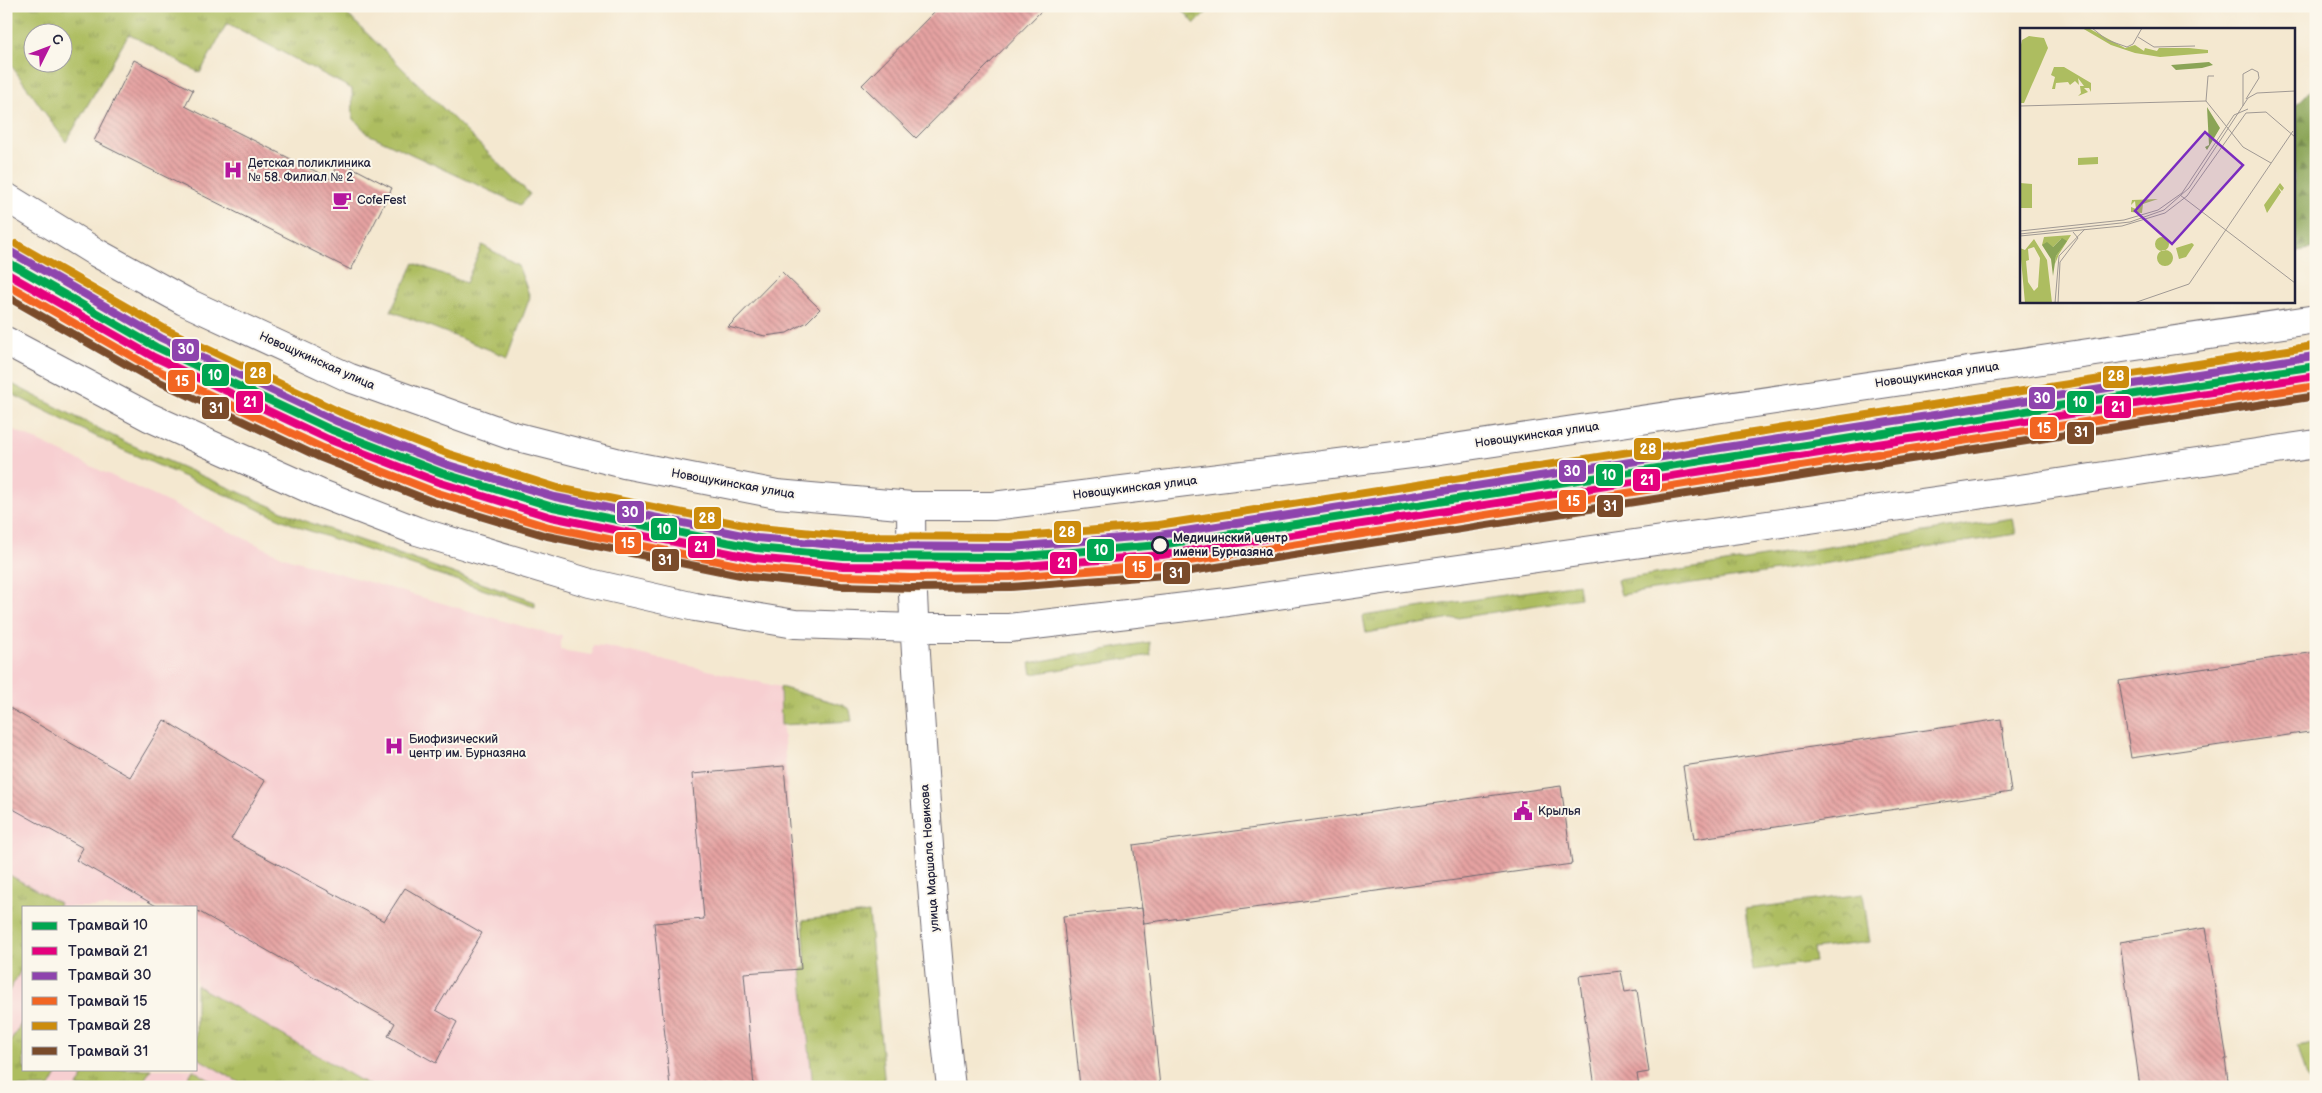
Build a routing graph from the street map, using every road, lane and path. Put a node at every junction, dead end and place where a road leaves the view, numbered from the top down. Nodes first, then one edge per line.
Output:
1 (6, 197) edge
2 (2316, 319) edge
3 (6, 341) edge
4 (2316, 444) edge
5 (911, 506) junction
6 (914, 628) junction
7 (951, 1087) edge

1 - 5 main road, Новощукинская улица
2 - 5 main road, Новощукинская улица
3 - 6 main road
4 - 6 main road
5 - 6 main road, улица Маршала Новикова
6 - 7 main road, улица Маршала Новикова

